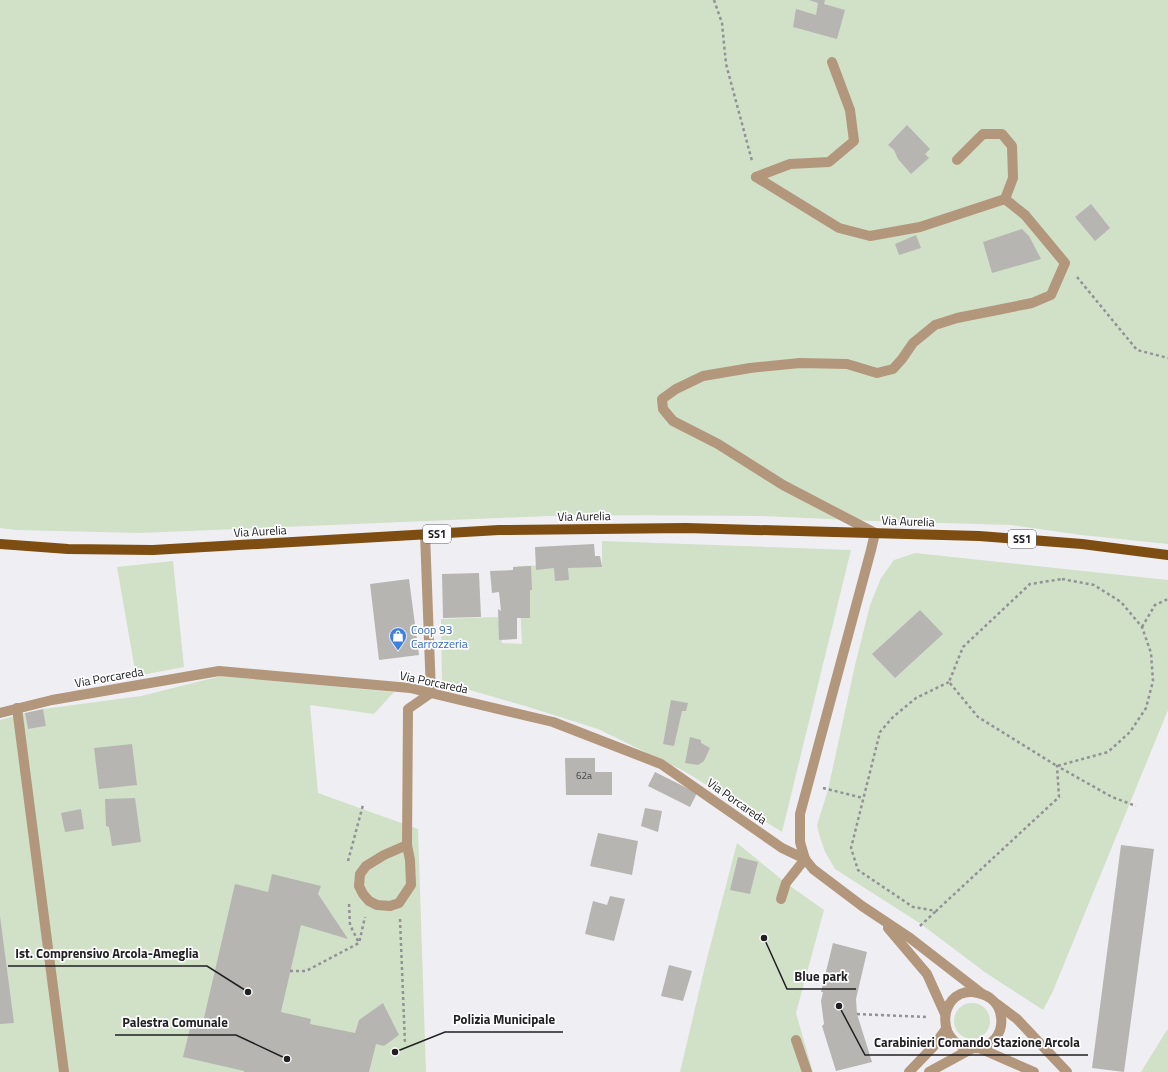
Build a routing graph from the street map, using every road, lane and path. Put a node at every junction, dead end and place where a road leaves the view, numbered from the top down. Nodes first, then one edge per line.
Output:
1 (714, 0) edge
2 (832, 62) dead end
3 (957, 160) dead end
4 (756, 177) junction
5 (1005, 199) junction
6 (1065, 263) junction
7 (1168, 358) edge
8 (875, 533) junction
9 (425, 534) junction
10 (0, 544) edge
11 (1168, 555) edge
12 (1168, 599) edge
13 (1142, 627) junction
14 (949, 682) junction
15 (431, 693) junction
16 (17, 708) junction
17 (0, 713) edge
18 (1057, 766) junction
19 (823, 788) dead end
20 (863, 798) junction
21 (1136, 806) dead end
22 (407, 845) junction
23 (805, 859) junction
24 (781, 898) dead end
25 (369, 901) junction
26 (399, 903) junction
27 (936, 911) junction
28 (882, 920) junction
29 (916, 930) dead end
30 (290, 971) dead end
31 (981, 993) junction
32 (996, 1004) junction
33 (857, 1014) dead end
34 (945, 1014) junction
35 (928, 1017) dead end
36 (946, 1029) junction
37 (796, 1040) dead end
38 (405, 1044) dead end
39 (975, 1049) junction
40 (64, 1072) edge
41 (807, 1072) edge
42 (909, 1072) edge
43 (930, 1072) edge
44 (1034, 1072) edge
45 (1066, 1072) edge

1 - 4 path
2 - 4 street
3 - 5 street
4 - 5 street
5 - 6 street
6 - 7 path
6 - 8 street
8 - 9 main road, Via Aurelia / SS1
8 - 11 main road, Via Aurelia / SS1
8 - 23 street, Via Porcareda
9 - 10 main road, Via Aurelia / SS1
9 - 15 street
12 - 13 path
13 - 14 path
13 - 18 path
14 - 18 path
14 - 20 path
15 - 16 street, Via Porcareda
15 - 22 street
15 - 23 street, Via Porcareda
16 - 17 street, Via Porcareda
16 - 40 street
18 - 21 path
18 - 27 path
19 - 20 path
20 - 27 path
22 - 25 street
22 - 26 street
23 - 24 street
23 - 28 street, Via Porcareda
25 - 26 street
25 - 30 path
26 - 38 path
27 - 29 path
28 - 31 street
28 - 34 street
31 - 32 street
31 - 34 street
32 - 39 street
32 - 45 street
33 - 35 path
34 - 36 street
36 - 39 street
36 - 42 street
37 - 41 street
39 - 43 street
39 - 44 street

